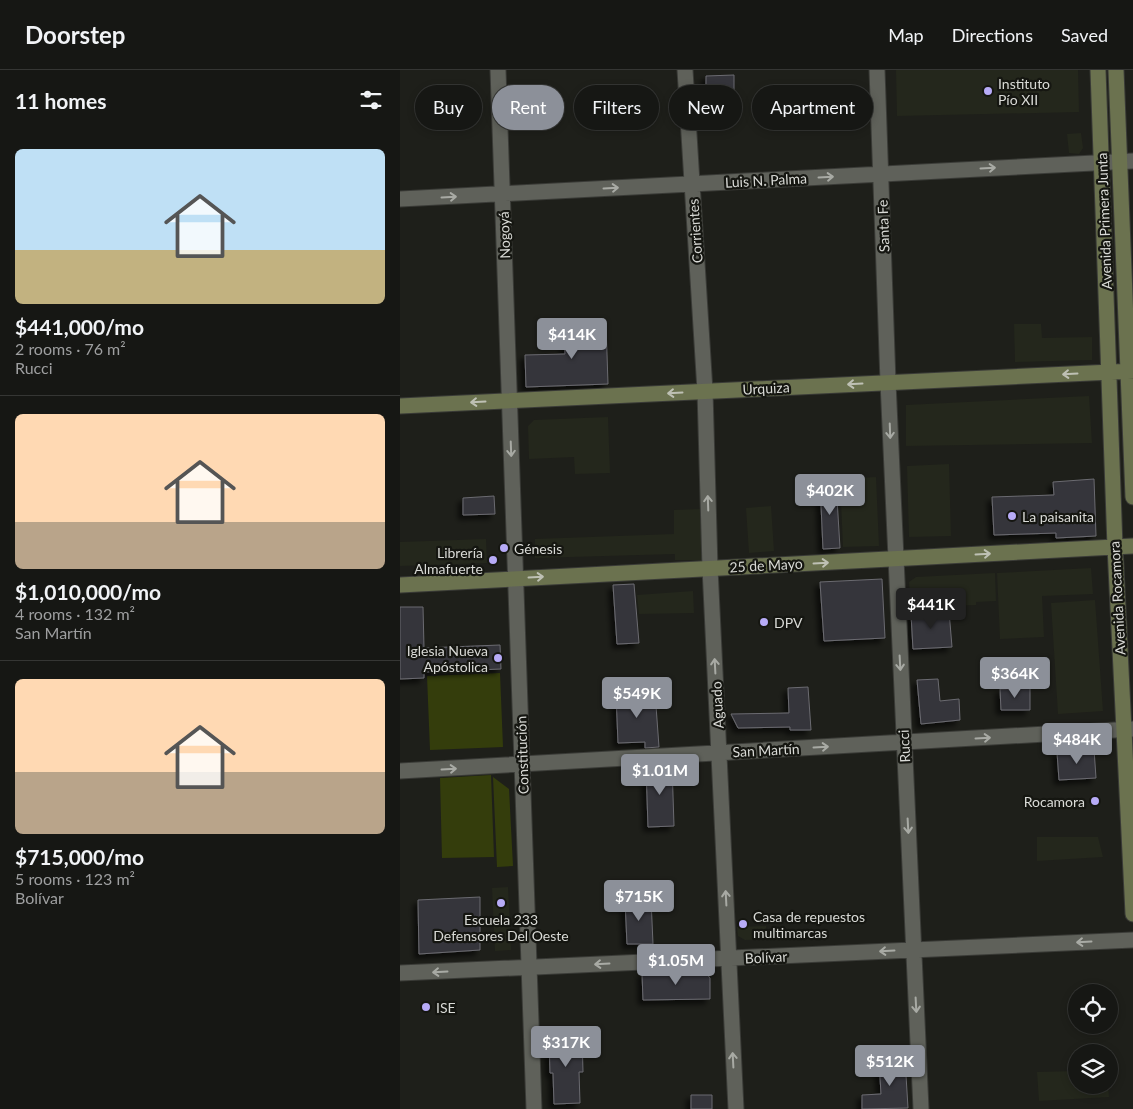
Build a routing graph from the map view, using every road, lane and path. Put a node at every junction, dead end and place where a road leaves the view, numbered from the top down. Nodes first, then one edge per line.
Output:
1 (498, 70) edge
2 (685, 70) edge
3 (877, 70) edge
4 (1098, 70) edge
5 (1116, 70) edge
6 (1127, 161) edge
7 (1102, 162) junction
8 (881, 174) junction
9 (691, 184) junction
10 (503, 194) junction
11 (400, 199) edge
12 (1130, 371) edge
13 (1109, 372) junction
14 (888, 382) junction
15 (705, 391) junction
16 (510, 400) junction
17 (400, 406) edge
18 (1133, 497) edge
19 (1133, 546) edge
20 (1115, 547) junction
21 (896, 559) junction
22 (710, 568) junction
23 (516, 578) junction
24 (400, 584) edge
25 (1128, 729) edge
26 (904, 742) junction
27 (719, 753) junction
28 (522, 764) junction
29 (400, 771) edge
30 (1133, 914) edge
31 (1133, 940) edge
32 (914, 950) junction
33 (728, 958) junction
34 (529, 968) junction
35 (400, 974) edge
36 (534, 1109) edge
37 (736, 1109) edge
38 (921, 1109) edge

1 - 10 street, Nogoyá
2 - 9 street, Corrientes
3 - 8 street, Santa Fe
4 - 7 street, Avenida Primera Junta
5 - 6 street, Avenida Primera Junta
6 - 7 street, Luis N. Palma
6 - 12 street, Avenida Primera Junta
8 -> 7 street, Luis N. Palma
7 - 13 street, Avenida Primera Junta
9 -> 8 street, Luis N. Palma
8 - 14 street, Santa Fe
10 -> 9 street, Luis N. Palma
9 - 15 street, Corrientes
11 -> 10 street, Luis N. Palma
10 - 16 street, Nogoyá
12 - 13 street, Urquiza
12 - 18 street
13 -> 14 street, Urquiza
13 - 20 street, Avenida Rocamora
14 -> 15 street, Urquiza
14 -> 21 street, Rucci
15 -> 16 street, Urquiza
22 -> 15 street, Aguado
16 -> 17 street, Urquiza
16 -> 23 street, Constitución
19 - 20 street, 25 de Mayo
21 -> 20 street, 25 de Mayo
20 - 25 street, Avenida Rocamora
22 -> 21 street, 25 de Mayo
21 -> 26 street, Rucci
23 -> 22 street, 25 de Mayo
27 -> 22 street, Aguado
23 - 24 street, 25 de Mayo
23 - 28 street, Constitución
26 -> 25 street, San Martín
25 - 30 street, Avenida Rocamora
27 -> 26 street, San Martín
26 -> 32 street, Rucci
27 - 28 street, San Martín
33 -> 27 street, Aguado
29 -> 28 street, San Martín
28 - 34 street, Constitución
31 -> 32 street, Bolívar
32 -> 33 street, Bolívar
32 -> 38 street, Rucci
33 -> 34 street, Bolívar
37 -> 33 street, Aguado
34 -> 35 street, Bolívar
34 - 36 street, Constitución

